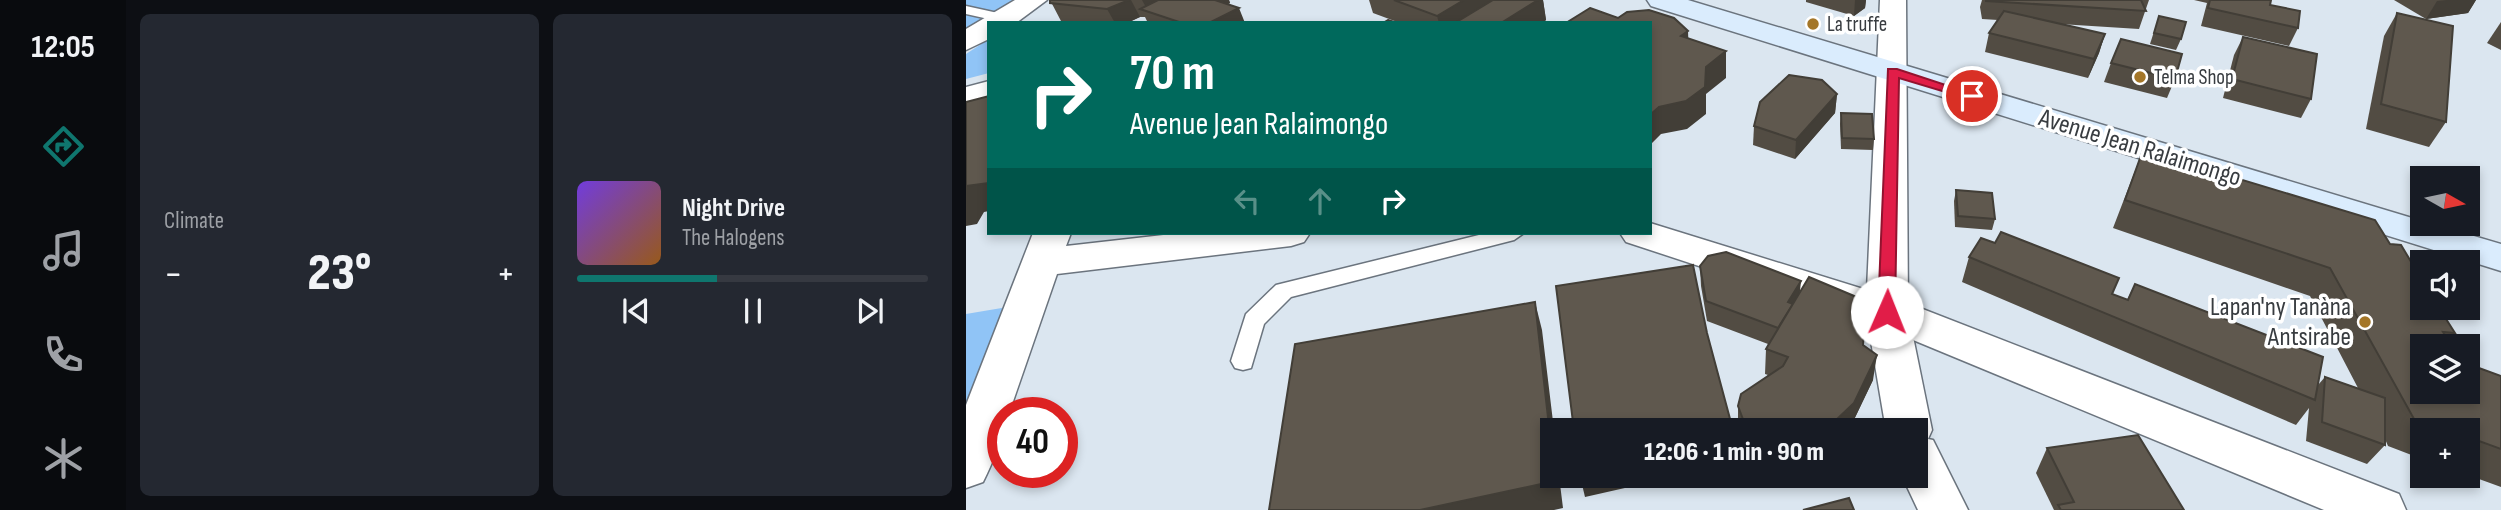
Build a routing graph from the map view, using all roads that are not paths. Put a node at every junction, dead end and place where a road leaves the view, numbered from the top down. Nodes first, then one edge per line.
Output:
1 (1034, 0) edge
2 (1660, 0) edge
3 (1893, 0) edge
4 (966, 10) edge
5 (996, 21) edge
6 (1004, 21) edge
7 (987, 30) edge
8 (966, 41) edge
9 (1893, 72) junction
10 (987, 91) edge
11 (966, 97) edge
12 (1256, 235) edge
13 (1506, 235) edge
14 (1645, 235) edge
15 (1047, 247) edge
16 (2501, 258) edge
17 (1887, 312) junction
18 (1243, 361) dead end
19 (1907, 418) edge
20 (966, 467) edge
21 (1928, 479) edge
22 (1943, 510) edge
23 (2381, 510) edge

1 - 6 street
2 - 9 main road, Avenue Jean Ralaimongo
3 - 9 street
4 - 5 lane
7 - 8 street
9 - 16 main road, Avenue Jean Ralaimongo
9 - 17 street
10 - 11 street
12 - 15 street
13 - 18 lane
14 - 17 street
15 - 20 street
17 - 19 street
17 - 23 street
21 - 22 street

